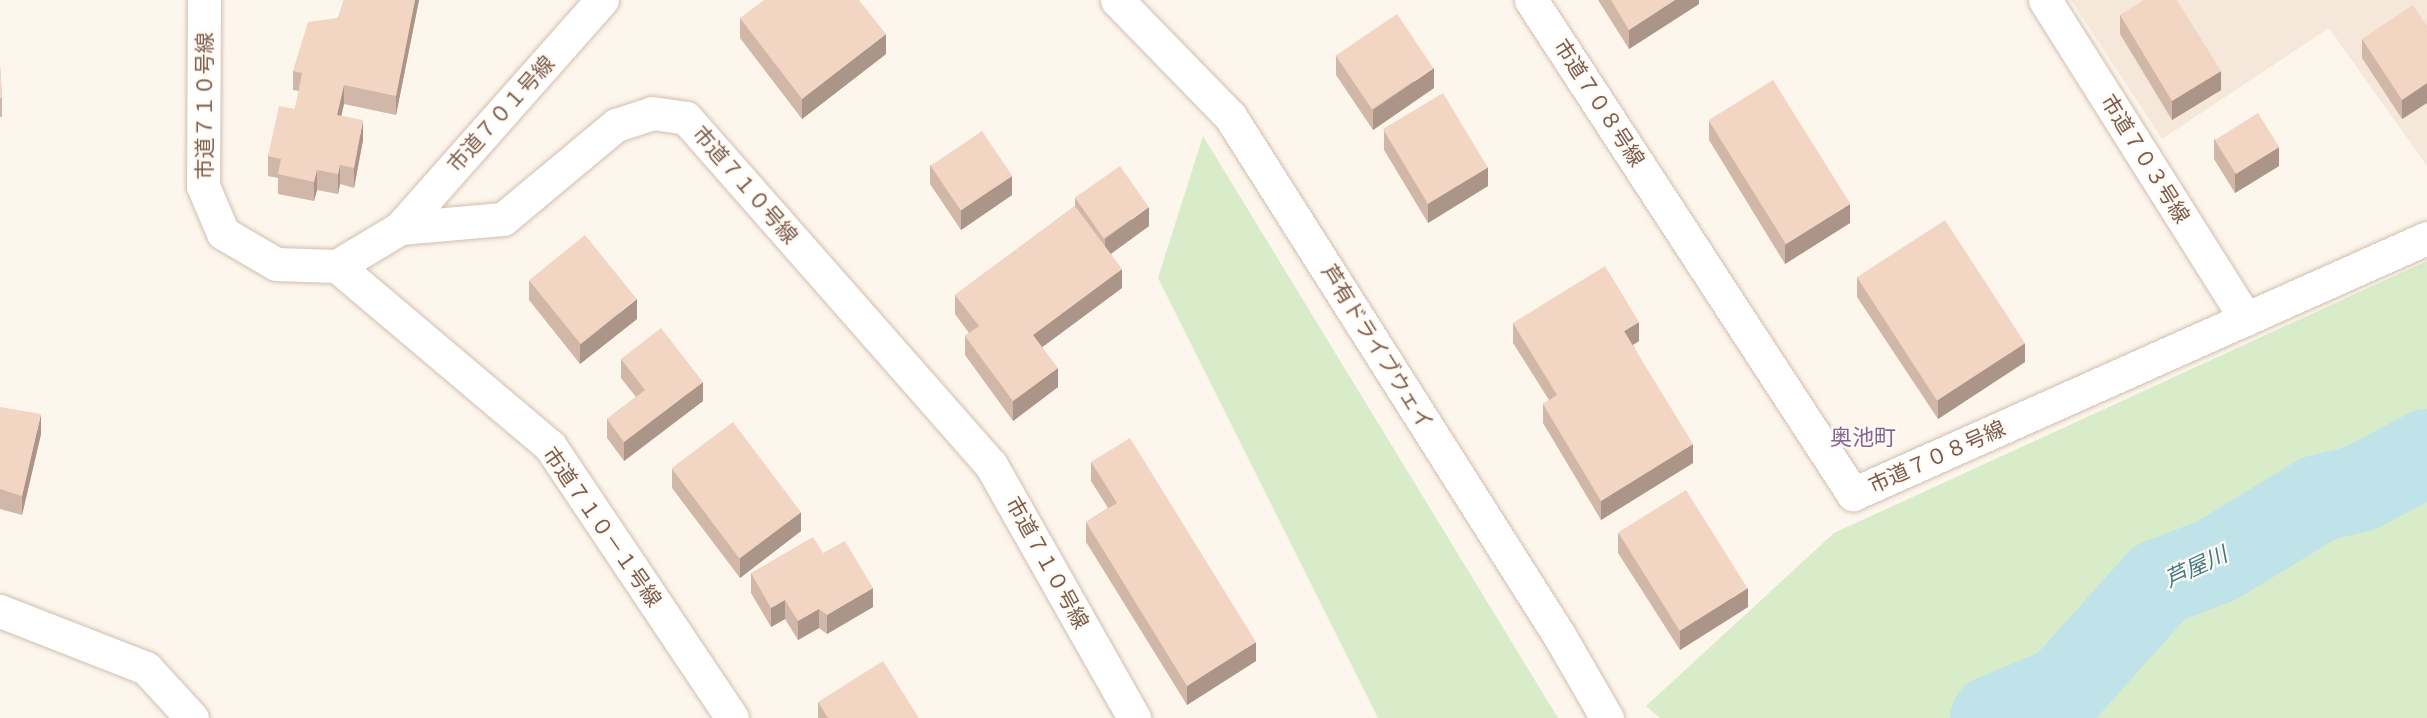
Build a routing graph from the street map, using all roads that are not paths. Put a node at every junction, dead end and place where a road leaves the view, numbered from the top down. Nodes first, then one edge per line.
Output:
1 (204, 0) edge
2 (602, 0) edge
3 (1117, 0) edge
4 (1531, 0) edge
5 (2045, 0) edge
6 (400, 228) junction
7 (2427, 238) edge
8 (337, 266) junction
9 (2246, 319) junction
10 (0, 611) edge
11 (192, 718) edge
12 (732, 718) edge
13 (1134, 718) edge
14 (1607, 718) edge

1 - 8 street, 市道７１０号線
2 - 6 street, 市道７０１号線
3 - 14 street, 芦有ドライブウェイ
4 - 9 street, 市道７０８号線
5 - 9 street, 市道７０３号線
6 - 8 street, 市道７１０号線
6 - 13 street, 市道７１０号線
7 - 9 street, 市道７０８号線
8 - 12 street, 市道７１０－１号線
10 - 11 street

